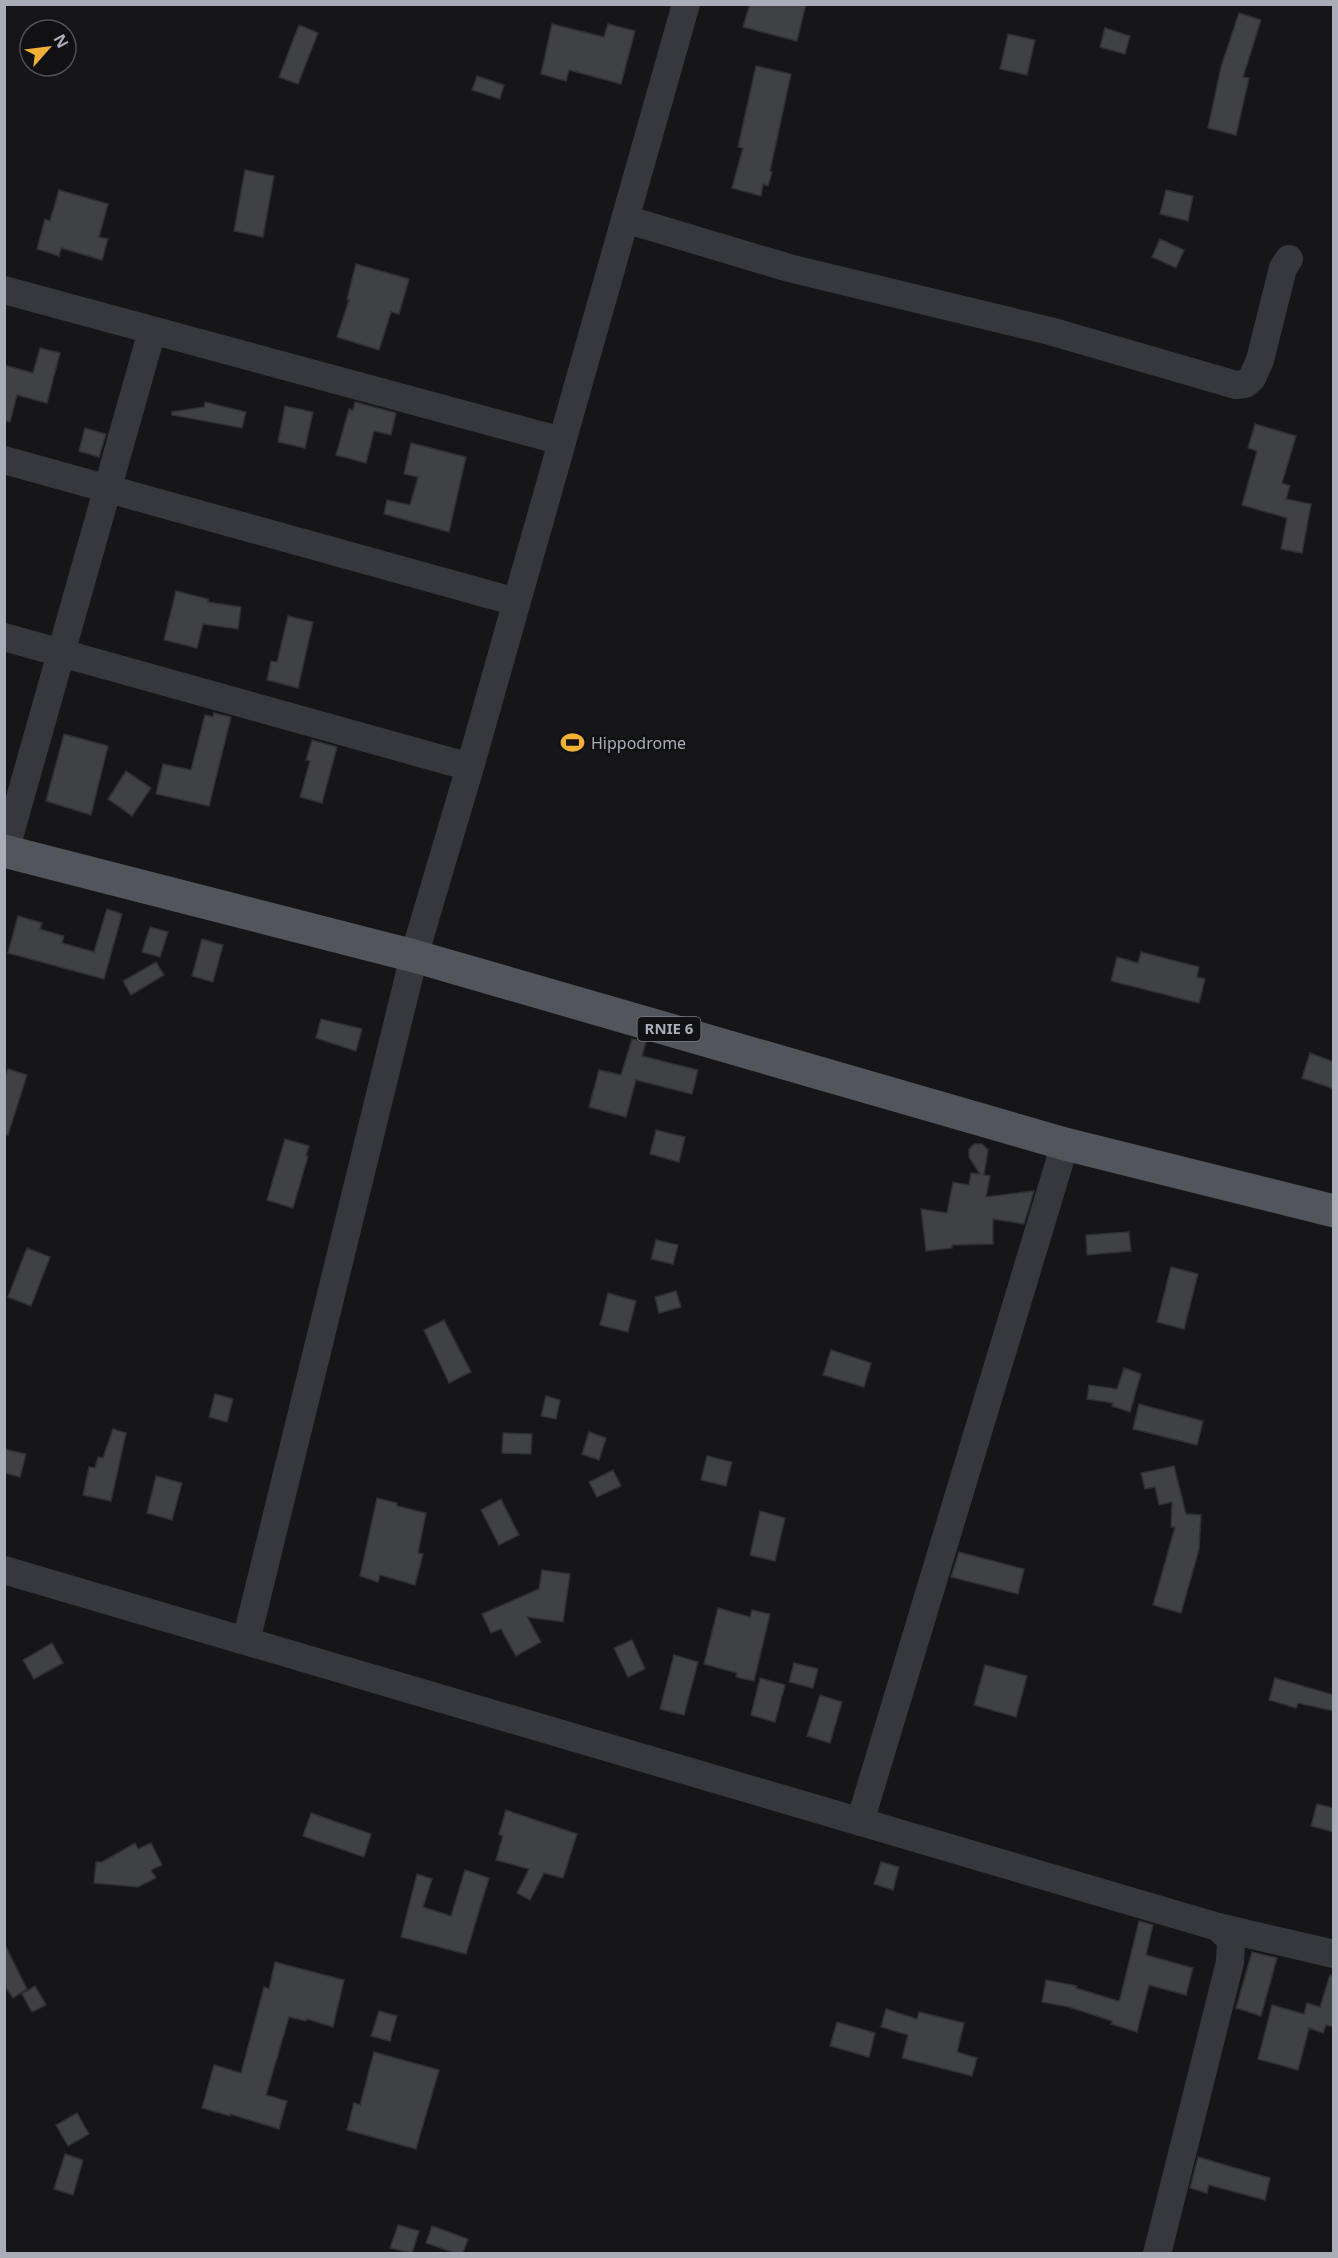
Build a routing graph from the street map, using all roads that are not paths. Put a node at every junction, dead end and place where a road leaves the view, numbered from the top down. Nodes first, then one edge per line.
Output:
1 (686, 4) edge
2 (625, 219) junction
3 (1289, 259) dead end
4 (4, 290) edge
5 (152, 331) junction
6 (562, 441) junction
7 (4, 460) edge
8 (108, 489) junction
9 (516, 602) junction
10 (4, 637) edge
11 (61, 653) junction
12 (470, 767) junction
13 (5, 852) edge
14 (414, 956) junction
15 (1065, 1144) junction
16 (1334, 1211) edge
17 (4, 1570) edge
18 (246, 1641) junction
19 (860, 1822) junction
20 (1218, 1927) junction
21 (1334, 1954) edge
22 (1157, 2253) edge

1 - 2 street
2 - 3 street
2 - 6 street
4 - 5 street
5 - 6 street
5 - 8 street
6 - 9 street
7 - 8 street
8 - 9 street
8 - 11 street
9 - 12 street
10 - 11 street
11 - 12 street
11 - 13 street
12 - 14 street
13 - 14 main road, RNIE 6
14 - 15 main road, RNIE 6
14 - 18 street
15 - 16 main road, RNIE 6
15 - 19 street
17 - 18 street
18 - 19 street
19 - 20 street
20 - 21 street
20 - 22 street

